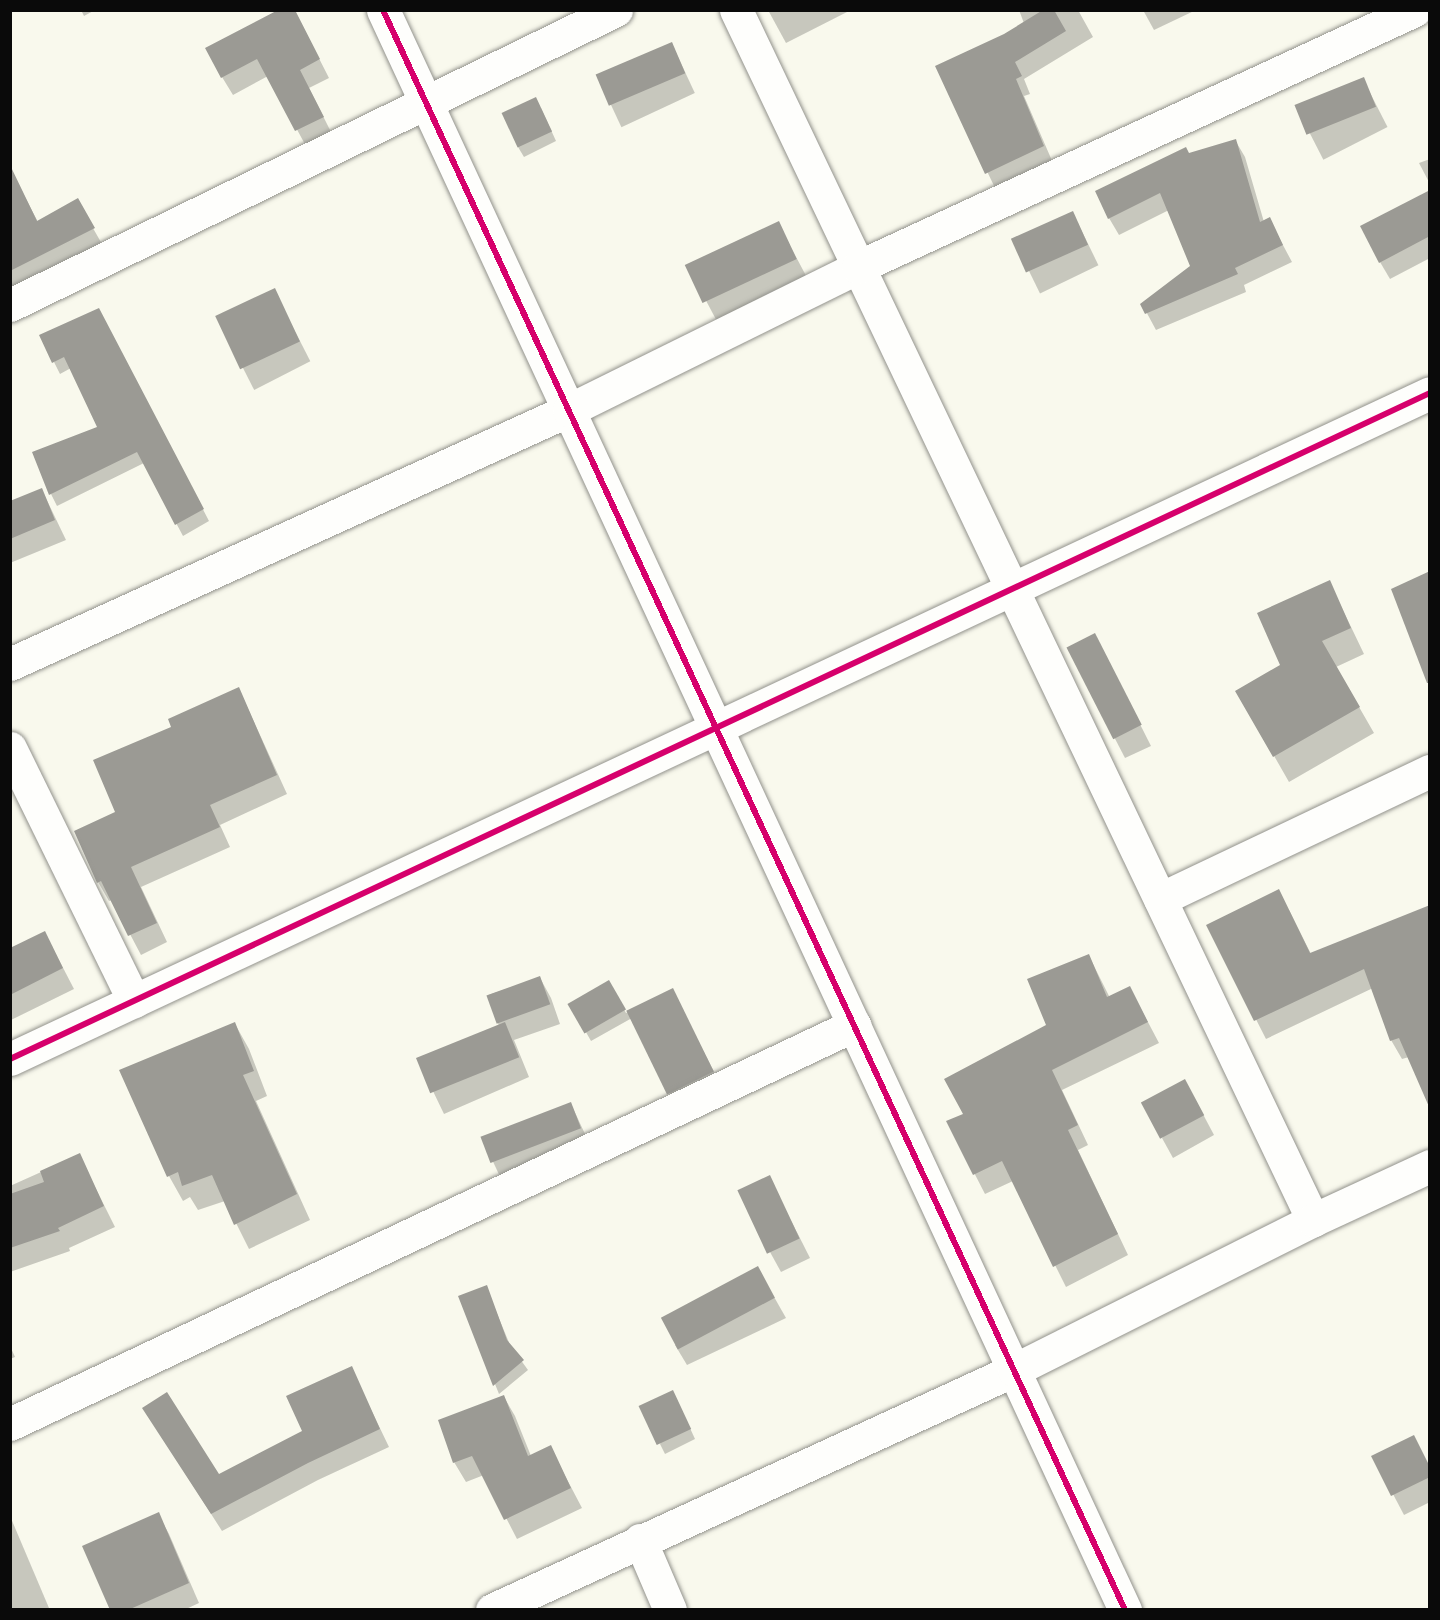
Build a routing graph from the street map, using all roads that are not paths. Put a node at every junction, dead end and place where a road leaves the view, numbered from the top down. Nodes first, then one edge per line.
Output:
1 (383, 10) edge
2 (616, 10) edge
3 (736, 10) edge
4 (1414, 10) edge
5 (425, 102) junction
6 (858, 267) junction
7 (10, 305) edge
8 (1430, 393) edge
9 (568, 410) junction
10 (1012, 588) junction
11 (10, 664) edge
12 (716, 729) junction
13 (10, 748) edge
14 (1430, 771) edge
15 (1160, 899) junction
16 (134, 1001) junction
17 (854, 1025) junction
18 (10, 1059) edge
19 (1430, 1166) edge
20 (1313, 1220) junction
21 (1014, 1370) junction
22 (10, 1424) edge
23 (640, 1540) junction
24 (492, 1610) edge
25 (670, 1610) edge
26 (1125, 1610) edge

1 - 5 street
2 - 5 street
3 - 6 street
4 - 6 street
5 - 7 street
5 - 9 street
6 - 9 street
6 - 10 street
8 - 10 street
9 - 11 street
9 - 12 street
10 - 12 street
10 - 15 street
12 - 16 street
12 - 17 street
13 - 16 street
14 - 15 street
15 - 20 street
16 - 18 street
17 - 21 street
17 - 22 street
19 - 20 street
20 - 21 street
21 - 23 street
21 - 26 street
23 - 24 street
23 - 25 street

